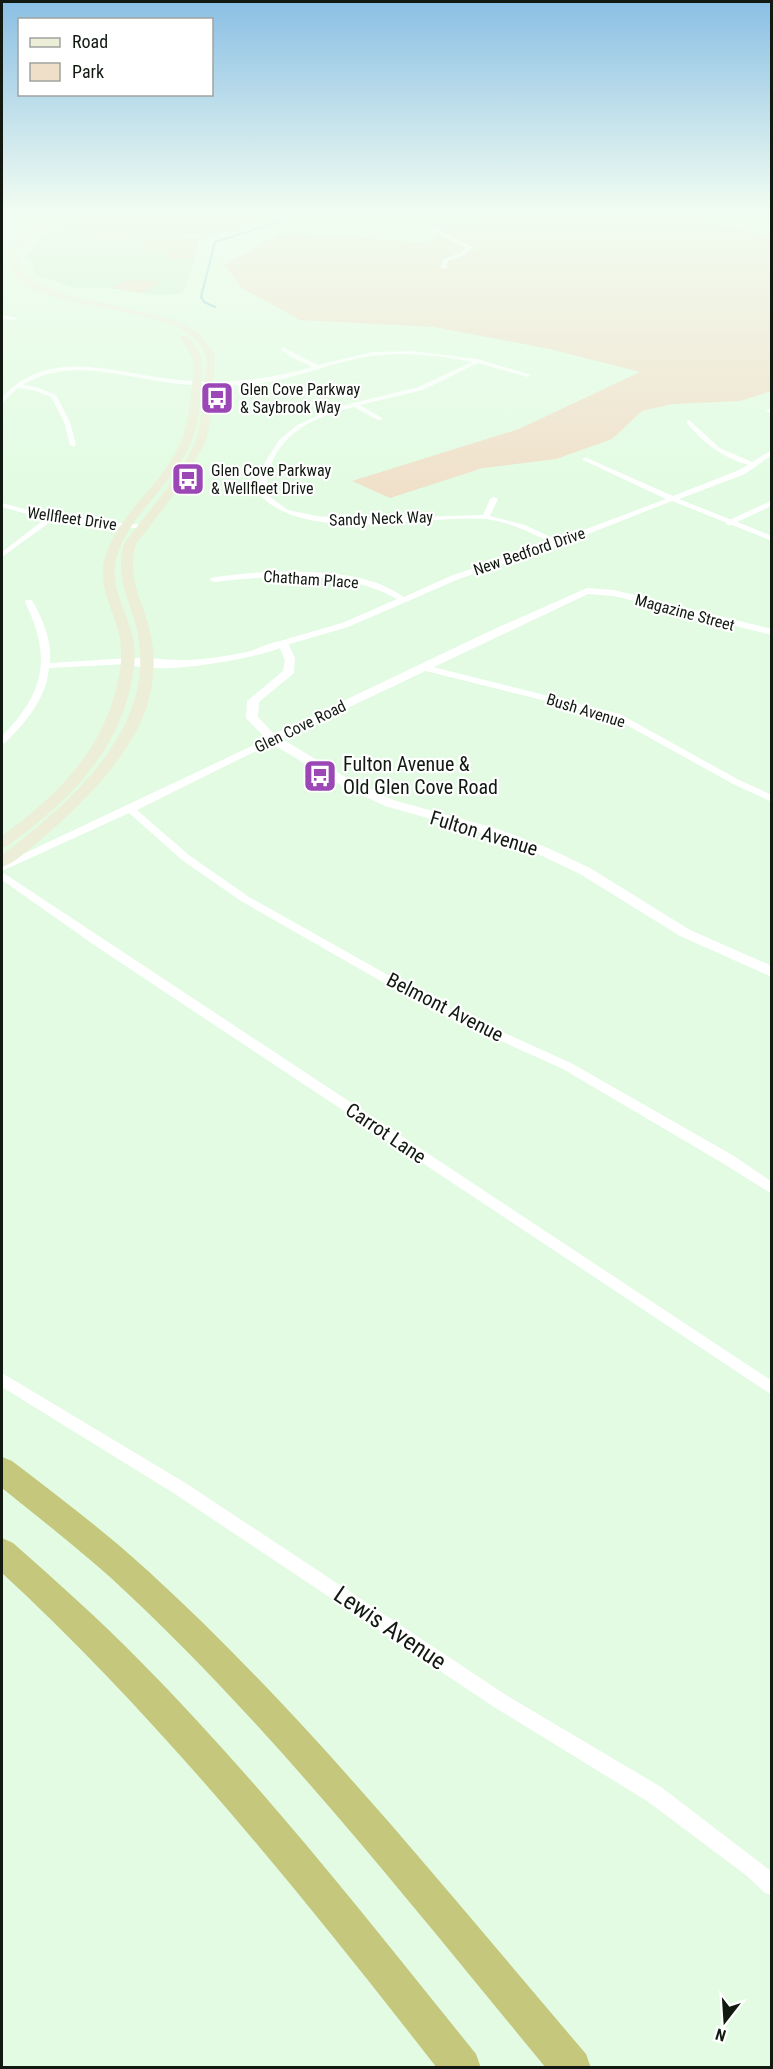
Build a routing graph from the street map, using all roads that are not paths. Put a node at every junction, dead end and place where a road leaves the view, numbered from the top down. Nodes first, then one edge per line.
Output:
1 (101, 310) edge
2 (123, 310) edge
3 (2, 317) edge
4 (14, 318) dead end
5 (283, 349) dead end
6 (89, 356) dead end
7 (478, 361) junction
8 (85, 367) junction
9 (318, 367) junction
10 (528, 375) dead end
11 (209, 383) junction
12 (196, 384) junction
13 (15, 386) junction
14 (2, 401) edge
15 (355, 405) junction
16 (380, 420) dead end
17 (689, 422) dead end
18 (73, 445) dead end
19 (771, 452) edge
20 (585, 459) dead end
21 (755, 465) junction
22 (494, 499) dead end
23 (673, 499) junction
24 (771, 503) edge
25 (2, 505) edge
26 (486, 517) junction
27 (51, 518) junction
28 (729, 523) junction
29 (128, 526) junction
30 (143, 527) junction
31 (771, 539) edge
32 (557, 543) junction
33 (2, 555) edge
34 (214, 580) dead end
35 (599, 591) joint
36 (404, 600) junction
37 (29, 602) dead end
38 (771, 632) edge
39 (283, 643) junction
40 (128, 661) junction
41 (148, 661) junction
42 (47, 666) junction
43 (421, 667) junction
44 (5, 724) dead end
45 (16, 725) junction
46 (273, 739) junction
47 (2, 741) edge
48 (771, 799) edge
49 (129, 809) junction
50 (2, 843) edge
51 (2, 861) edge
52 (2, 868) edge
53 (2, 875) edge
54 (771, 972) edge
55 (771, 1189) edge
56 (2, 1379) edge
57 (771, 1389) edge
58 (2, 1471) edge
59 (2, 1553) edge
60 (771, 1886) edge
61 (462, 2067) edge
62 (572, 2067) edge

1 - 12 main road
2 - 11 main road
3 - 4 street
5 - 9 street
6 - 8 street
7 - 9 street
7 - 10 street
7 - 15 street, Sandy Neck Way
8 - 12 street
8 - 13 street
9 - 11 street
11 - 12 street
11 - 30 main road
12 - 29 main road
13 - 14 street
13 - 18 street
15 - 16 street
15 - 26 street, Sandy Neck Way
17 - 21 street
19 - 21 street, New Bedford Drive
20 - 23 street
21 - 23 street, New Bedford Drive
22 - 26 street
23 - 28 street
23 - 32 street, New Bedford Drive
24 - 28 street
25 - 27 street, Wellfleet Drive
26 - 32 street, Sandy Neck Way
27 - 29 street, Wellfleet Drive
27 - 33 street
28 - 31 street
29 - 30 street, Wellfleet Drive
29 - 40 main road
30 - 41 main road
32 - 36 street, New Bedford Drive
34 - 36 street, Chatham Place
35 - 38 street, Magazine Street
35 - 43 street, Glen Cove Road
36 - 39 street, New Bedford Drive
37 - 42 street
39 - 41 street, New Bedford Drive
39 - 46 street, Fulton Avenue
40 - 41 street, New Bedford Drive
40 - 42 street, New Bedford Drive
40 - 50 main road
41 - 51 main road
42 - 45 street
43 - 46 street, Glen Cove Road
43 - 48 street, Bush Avenue
44 - 45 street
45 - 47 street
46 - 49 street, Glen Cove Road
46 - 54 street, Fulton Avenue
49 - 52 street, Glen Cove Road
49 - 55 street, Belmont Avenue
53 - 57 street, Carrot Lane
56 - 60 street, Lewis Avenue
58 - 62 highway
59 - 61 highway

